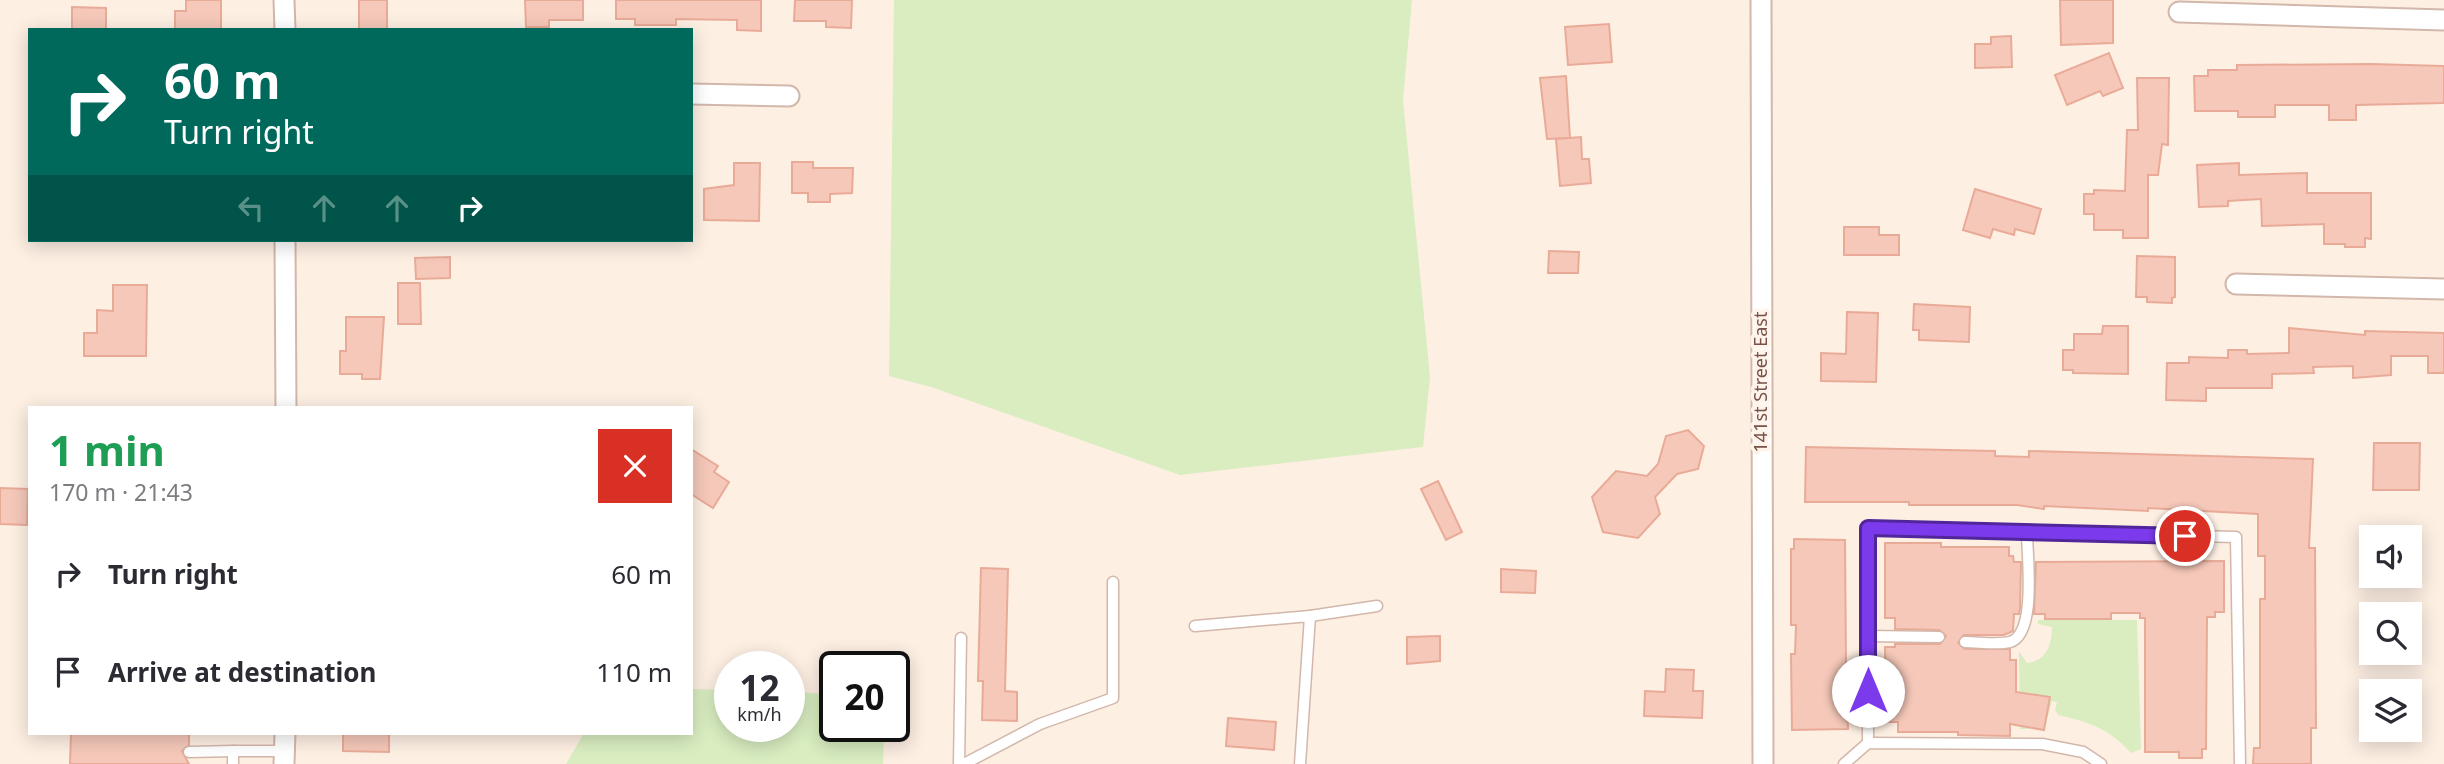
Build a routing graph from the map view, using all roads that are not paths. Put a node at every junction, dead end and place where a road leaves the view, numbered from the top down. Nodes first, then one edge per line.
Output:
1 (284, 0) edge
2 (1761, 0) edge
3 (2179, 12) dead end
4 (2444, 20) edge
5 (285, 28) edge
6 (693, 94) edge
7 (789, 96) dead end
8 (285, 242) edge
9 (2236, 284) dead end
10 (2444, 289) edge
11 (286, 406) edge
12 (2027, 532) junction
13 (1113, 582) dead end
14 (1377, 607) dead end
15 (1310, 615) junction
16 (1195, 626) dead end
17 (1868, 636) junction
18 (1938, 637) dead end
19 (961, 638) dead end
20 (1965, 642) dead end
21 (1868, 743) junction
22 (284, 749) edge
23 (233, 751) junction
24 (189, 752) dead end
25 (233, 764) edge
26 (958, 764) edge
27 (964, 764) edge
28 (1300, 764) edge
29 (1763, 764) edge
30 (1844, 764) edge
31 (2101, 764) edge
32 (2240, 764) edge

1 - 5 street
2 - 29 street, 141st Street East
3 - 4 street
6 - 7 street
8 - 11 street
9 - 10 street
12 - 17 lane
12 - 20 lane
12 - 32 lane
13 - 27 lane
14 - 15 lane
15 - 16 lane
15 - 28 lane
17 - 18 lane
17 - 21 lane
19 - 26 lane
21 - 30 lane
21 - 31 lane
22 - 23 lane
23 - 24 lane
23 - 25 lane

